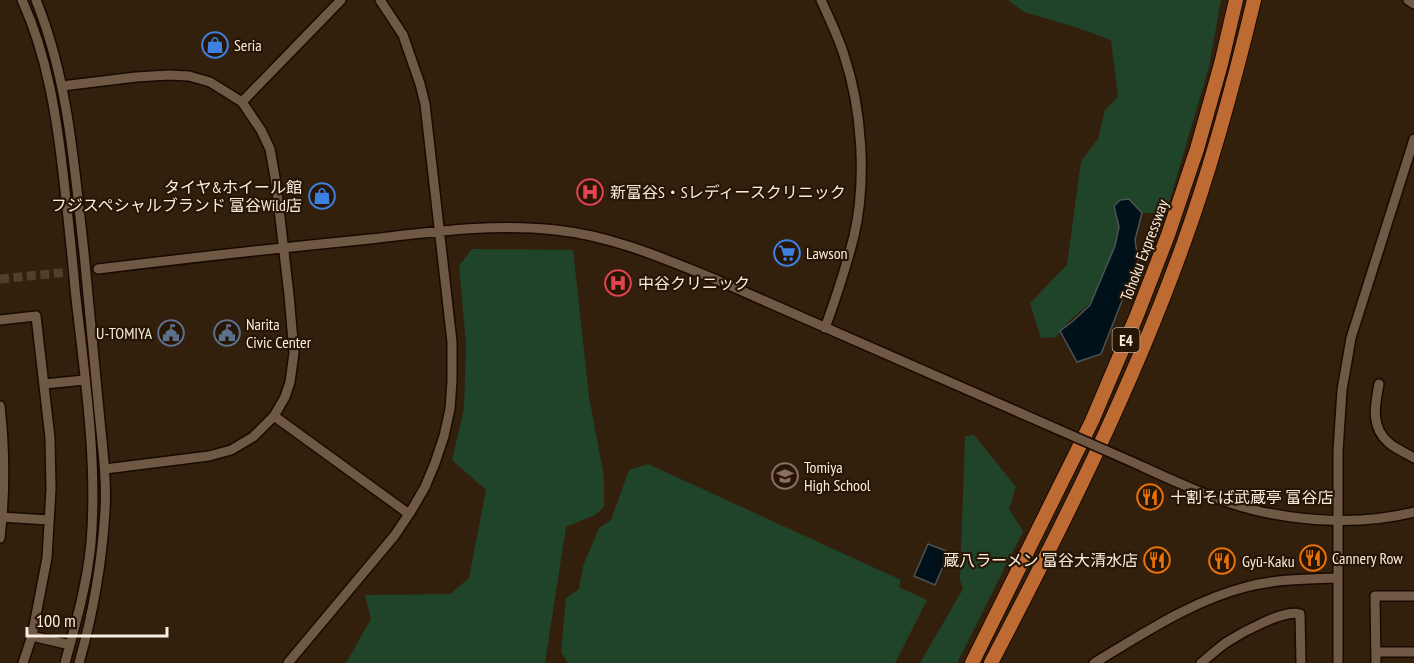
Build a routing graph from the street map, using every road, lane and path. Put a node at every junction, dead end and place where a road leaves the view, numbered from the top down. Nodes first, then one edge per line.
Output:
1 (22, 0) edge
2 (36, 0) edge
3 (341, 0) edge
4 (380, 0) edge
5 (821, 0) edge
6 (1236, 0) edge
7 (1254, 0) edge
8 (1408, 0) edge
9 (1414, 4) edge
10 (62, 86) junction
11 (242, 102) junction
12 (1414, 139) edge
13 (440, 231) junction
14 (284, 247) junction
15 (98, 269) tunnel mouth
16 (0, 320) edge
17 (825, 328) junction
18 (85, 380) junction
19 (44, 384) junction
20 (1379, 384) dead end
21 (0, 406) edge
22 (274, 416) junction
23 (1414, 458) edge
24 (105, 469) junction
25 (1414, 512) edge
26 (409, 514) junction
27 (1, 517) edge
28 (49, 520) junction
29 (1338, 520) junction
30 (0, 538) edge
31 (1338, 578) junction
32 (1414, 596) edge
33 (32, 636) junction
34 (70, 645) junction
35 (1376, 652) junction
36 (1414, 652) edge
37 (24, 663) edge
38 (65, 663) edge
39 (79, 663) edge
40 (288, 663) edge
41 (972, 663) edge
42 (991, 663) edge
43 (1094, 663) edge
44 (1201, 663) edge
45 (1301, 663) edge
46 (1338, 663) edge
47 (1376, 663) edge

1 - 18 street
2 - 10 street
3 - 11 street
4 - 13 street
5 - 17 street
6 - 41 highway, Tohoku Expressway / E4
7 - 42 highway, Tohoku Expressway / E4
8 - 9 street
10 - 11 street
10 - 24 street
11 - 14 street
12 - 29 street
13 - 14 street
13 - 17 street
13 - 26 street
14 - 15 street
14 - 22 street
16 - 19 street
17 - 29 street, bridge
18 - 19 street
18 - 34 street
19 - 28 street
20 - 23 street
21 - 27 street
22 - 24 street
22 - 26 street
24 - 39 street
25 - 29 street
26 - 40 street
27 - 28 street
27 - 30 street
28 - 33 street
29 - 31 street
31 - 43 street
31 - 46 street
32 - 35 street
33 - 34 street
33 - 37 street
34 - 38 street
35 - 36 street
35 - 47 street
44 - 45 street

